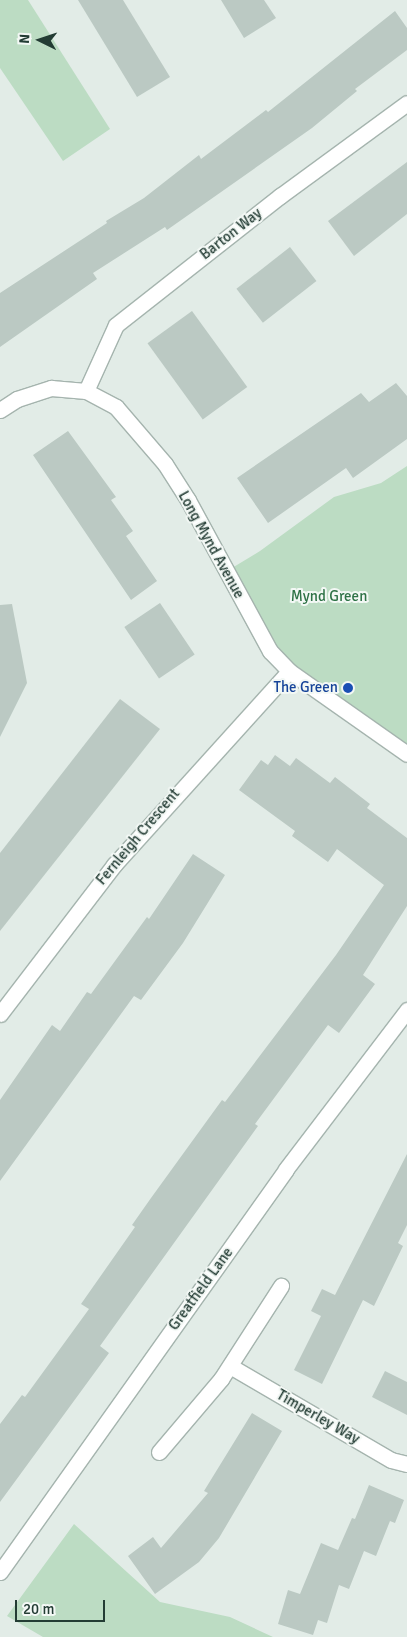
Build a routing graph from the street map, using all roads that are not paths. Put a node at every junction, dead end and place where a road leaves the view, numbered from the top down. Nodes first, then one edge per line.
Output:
1 (407, 102) edge
2 (86, 392) junction
3 (0, 410) edge
4 (290, 671) junction
5 (407, 754) edge
6 (407, 1010) edge
7 (0, 1014) edge
8 (281, 1286) dead end
9 (230, 1366) junction
10 (159, 1452) dead end
11 (407, 1464) edge
12 (0, 1572) edge

1 - 2 street, Barton Way
2 - 3 street, Long Mynd Avenue
2 - 4 street, Long Mynd Avenue
4 - 5 street, Long Mynd Avenue
4 - 7 street, Fernleigh Crescent
6 - 12 street, Greatfield Lane
8 - 9 street
9 - 10 street
9 - 11 street, Timperley Way

